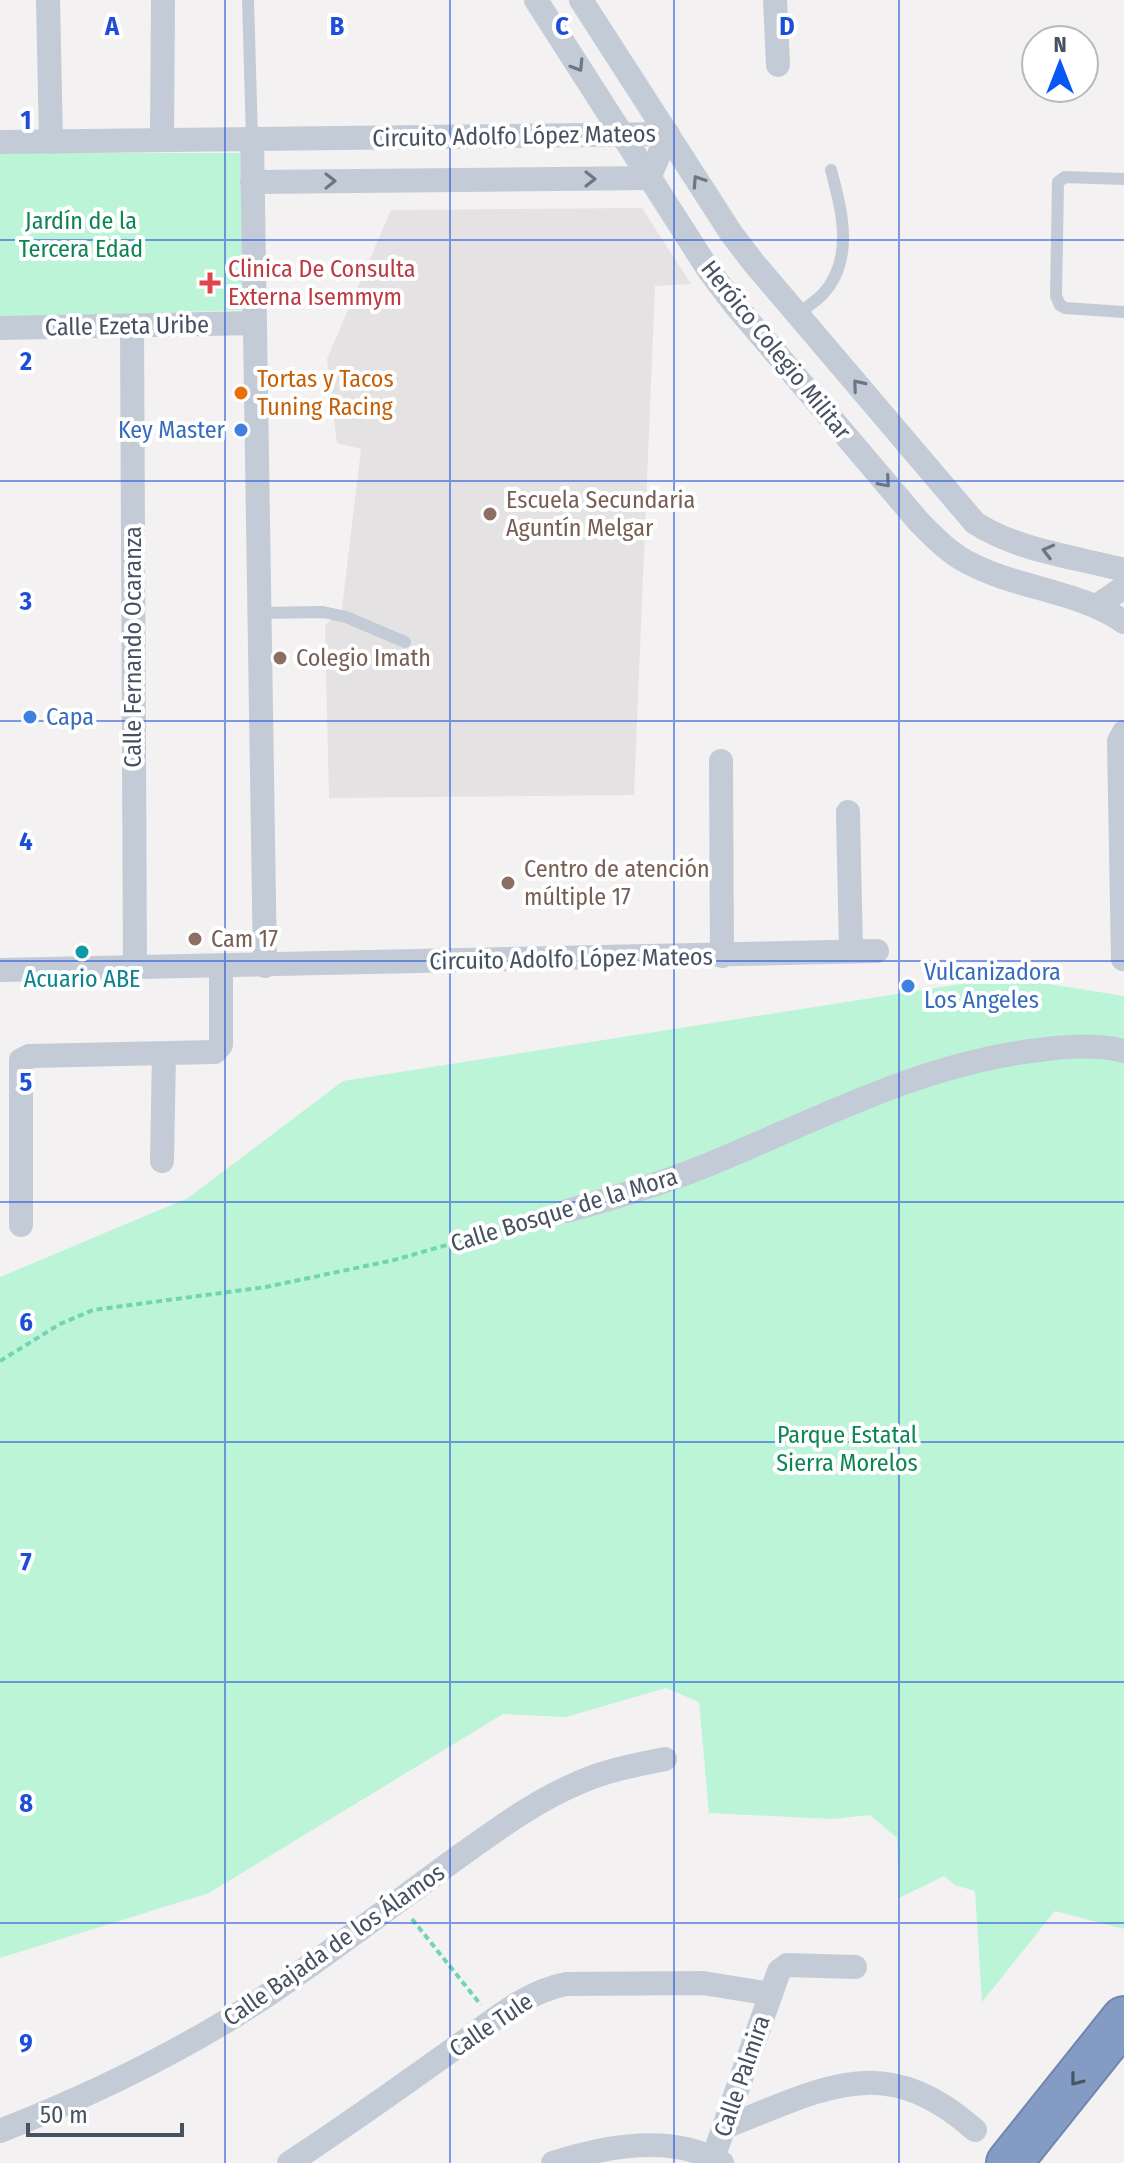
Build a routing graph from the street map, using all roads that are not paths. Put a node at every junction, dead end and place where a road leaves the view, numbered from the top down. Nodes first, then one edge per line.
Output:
1 (48, 0) edge
2 (163, 0) edge
3 (248, 0) edge
4 (536, 0) edge
5 (581, 0) edge
6 (775, 0) edge
7 (778, 65) dead end
8 (668, 134) junction
9 (623, 136) junction
10 (252, 139) junction
11 (162, 140) junction
12 (0, 142) edge
13 (51, 142) junction
14 (831, 170) dead end
15 (649, 178) junction
16 (1124, 179) edge
17 (252, 182) junction
18 (1124, 312) edge
19 (798, 314) junction
20 (255, 323) junction
21 (132, 326) junction
22 (0, 328) edge
23 (1124, 570) edge
24 (1124, 587) edge
25 (1098, 605) junction
26 (259, 613) junction
27 (1124, 622) edge
28 (405, 642) dead end
29 (1124, 732) edge
30 (721, 761) dead end
31 (848, 812) dead end
32 (851, 951) junction
33 (877, 951) dead end
34 (722, 956) junction
35 (1123, 959) edge
36 (265, 966) junction
37 (221, 967) junction
38 (135, 968) junction
39 (0, 970) edge
40 (1124, 1051) edge
41 (164, 1054) junction
42 (162, 1161) dead end
43 (567, 1211) road end
44 (21, 1225) dead end
45 (665, 1759) dead end
46 (855, 1967) dead end
47 (771, 1994) junction
48 (1124, 2019) edge
49 (1124, 2066) edge
50 (725, 2127) junction
51 (975, 2130) dead end
52 (0, 2131) edge
53 (718, 2160) edge
54 (289, 2163) edge
55 (553, 2163) edge
56 (1009, 2163) edge
57 (1047, 2163) edge

1 - 13 street
2 - 11 street
3 - 10 lane
4 -> 9 street, Heróico Colegio Militar
5 - 8 street, Heróico Colegio Militar
6 - 7 street
8 - 9 street, Circuito Adolfo López Mateos
8 - 15 street, Circuito Adolfo López Mateos
19 -> 8 street, Heróico Colegio Militar
9 - 10 street, Circuito Adolfo López Mateos
9 - 15 street, Heróico Colegio Militar
10 - 11 street, Circuito Adolfo López Mateos
10 - 17 street
11 - 13 street, Circuito Adolfo López Mateos
12 - 13 street, Circuito Adolfo López Mateos
14 - 19 lane
17 -> 15 street, Circuito Adolfo López Mateos
15 -> 25 street, Heróico Colegio Militar
16 - 18 lane
17 - 20 street
23 -> 19 street, Heróico Colegio Militar
20 - 21 street, Calle Ezeta Uribe
20 - 26 street
21 - 22 street, Calle Ezeta Uribe
21 - 38 street, Calle Fernando Ocaranza
24 - 25 street
25 - 27 street, Heróico Colegio Militar
26 - 28 lane
26 - 36 street
29 - 35 street
30 - 34 street
31 - 32 street
32 - 33 street, Circuito Adolfo López Mateos
32 - 34 street, Circuito Adolfo López Mateos
34 - 36 street, Circuito Adolfo López Mateos
36 - 37 street, Circuito Adolfo López Mateos
37 - 38 street, Circuito Adolfo López Mateos
37 - 41 street
38 - 39 street, Circuito Adolfo López Mateos
40 - 43 street, Calle Bosque de la Mora
41 - 42 street
41 - 44 street
45 - 52 street, Calle Bajada de los Álamos
46 - 47 street, Calle Palmira
47 - 50 street, Calle Palmira
47 - 54 street, Calle Tule
48 -> 56 highway
49 - 57 highway
50 - 51 street
50 - 53 street, Calle Palmira
53 - 55 street

